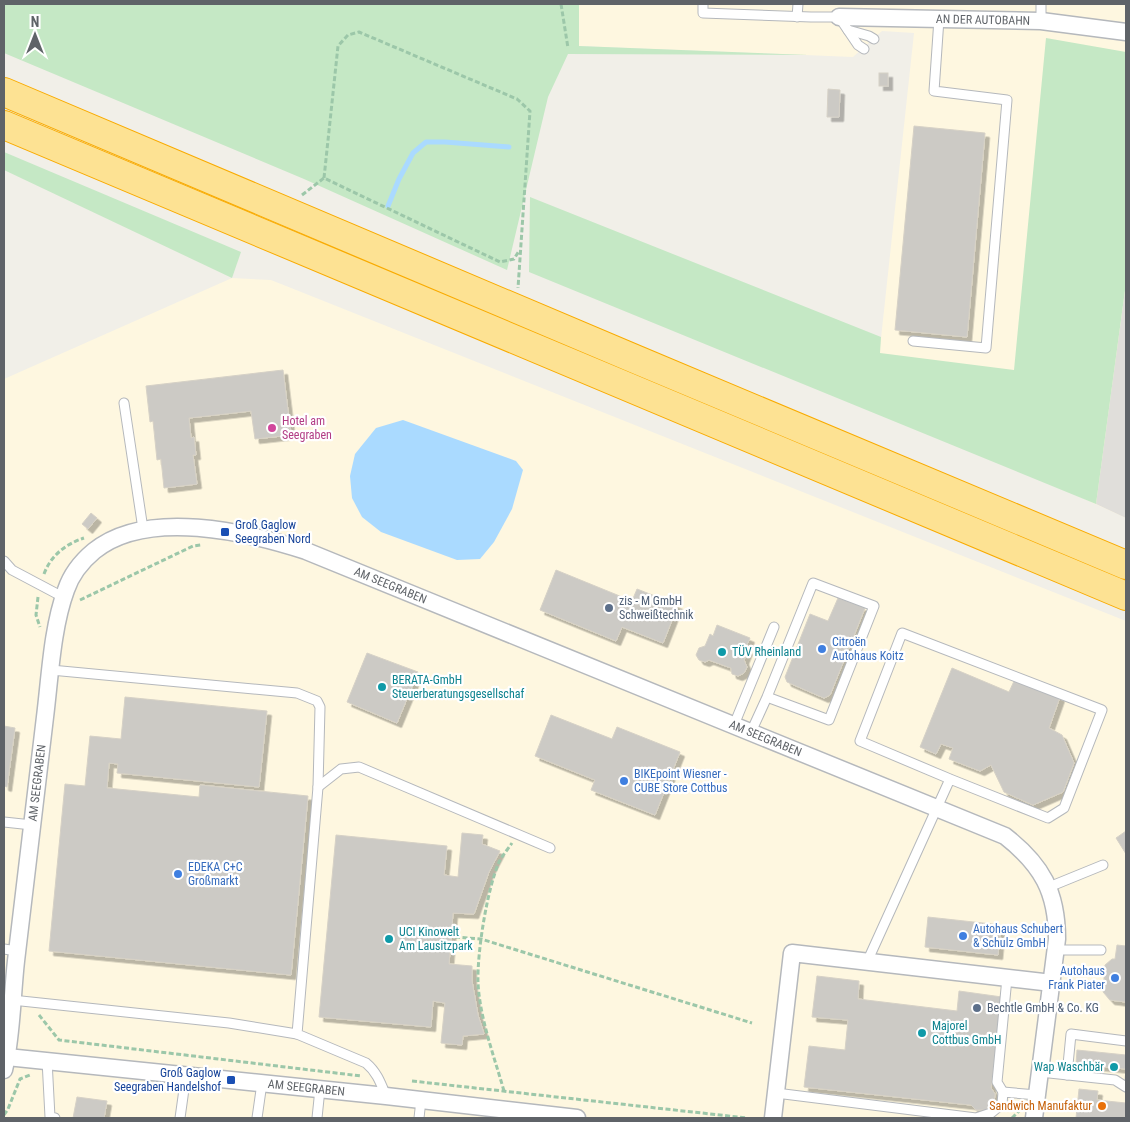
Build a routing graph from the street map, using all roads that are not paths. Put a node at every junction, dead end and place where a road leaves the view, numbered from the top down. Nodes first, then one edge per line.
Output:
1 (703, 4) edge
2 (798, 4) edge
3 (1041, 4) edge
4 (797, 17) junction
5 (939, 19) junction
6 (1040, 21) junction
7 (844, 23) junction
8 (1126, 32) edge
9 (874, 39) dead end
10 (864, 49) dead end
11 (4, 92) edge
12 (4, 125) edge
13 (913, 341) dead end
14 (124, 403) dead end
15 (143, 529) junction
16 (4, 561) edge
17 (1126, 565) edge
18 (1126, 596) edge
19 (70, 601) junction
20 (774, 627) dead end
21 (51, 670) junction
22 (767, 697) junction
23 (734, 725) junction
24 (751, 732) junction
25 (950, 779) junction
26 (318, 787) junction
27 (936, 808) junction
28 (4, 822) edge
29 (32, 826) junction
30 (550, 848) dead end
31 (1103, 865) dead end
32 (1048, 887) junction
33 (11, 950) edge
34 (1055, 950) junction
35 (1101, 950) dead end
36 (866, 962) junction
37 (1007, 978) junction
38 (1052, 983) junction
39 (19, 1000) junction
40 (297, 1034) junction
41 (1126, 1041) edge
42 (47, 1060) junction
43 (5, 1063) edge
44 (1040, 1072) junction
45 (186, 1075) junction
46 (1067, 1075) junction
47 (262, 1083) junction
48 (1126, 1086) edge
49 (320, 1089) junction
50 (1003, 1092) junction
51 (776, 1094) junction
52 (1037, 1095) junction
53 (386, 1096) junction
54 (421, 1100) junction
55 (55, 1118) edge
56 (180, 1118) edge
57 (257, 1118) edge
58 (317, 1118) edge
59 (419, 1118) edge
60 (566, 1118) edge
61 (773, 1118) edge
62 (1034, 1118) edge

1 - 4 lane
2 - 4 lane
3 - 6 lane
4 - 7 lane
5 - 6 street, AN DER AUTOBAHN
5 - 7 street, AN DER AUTOBAHN
5 - 13 lane
6 - 8 street, AN DER AUTOBAHN
7 - 9 lane
7 - 10 lane
11 - 17 highway
12 - 18 highway
14 - 15 lane
15 - 19 street, AM SEEGRABEN
15 - 23 street, AM SEEGRABEN
16 - 19 lane
19 - 21 street, AM SEEGRABEN
20 - 23 lane
21 - 26 lane
21 - 29 street, AM SEEGRABEN
22 - 22 lane
22 - 24 lane
23 - 24 street, AM SEEGRABEN
24 - 27 street, AM SEEGRABEN
25 - 25 lane
25 - 27 lane
26 - 30 lane
26 - 40 lane
27 - 32 street, AM SEEGRABEN
27 - 36 lane
28 - 29 lane
29 - 33 street, AM SEEGRABEN
31 - 32 lane
32 - 34 street, AM SEEGRABEN
33 - 39 street, AM SEEGRABEN
34 - 35 lane
34 - 38 street, AM SEEGRABEN
36 - 37 street
36 - 51 street
37 - 38 street
37 - 50 lane
38 - 44 street, AM SEEGRABEN
39 - 40 lane
39 - 43 street, AM SEEGRABEN
40 - 53 lane
41 - 46 lane
42 - 43 street, AM SEEGRABEN
42 - 45 street, AM SEEGRABEN
42 - 55 lane
44 - 46 lane
44 - 52 street, AM SEEGRABEN
45 - 47 street, AM SEEGRABEN
45 - 56 lane
46 - 48 lane
47 - 49 street, AM SEEGRABEN
47 - 57 lane
49 - 53 street, AM SEEGRABEN
49 - 58 lane
50 - 51 lane
50 - 52 lane
51 - 61 street
52 - 62 street, AM SEEGRABEN
53 - 54 street, AM SEEGRABEN
54 - 59 lane
54 - 60 street, AM SEEGRABEN

